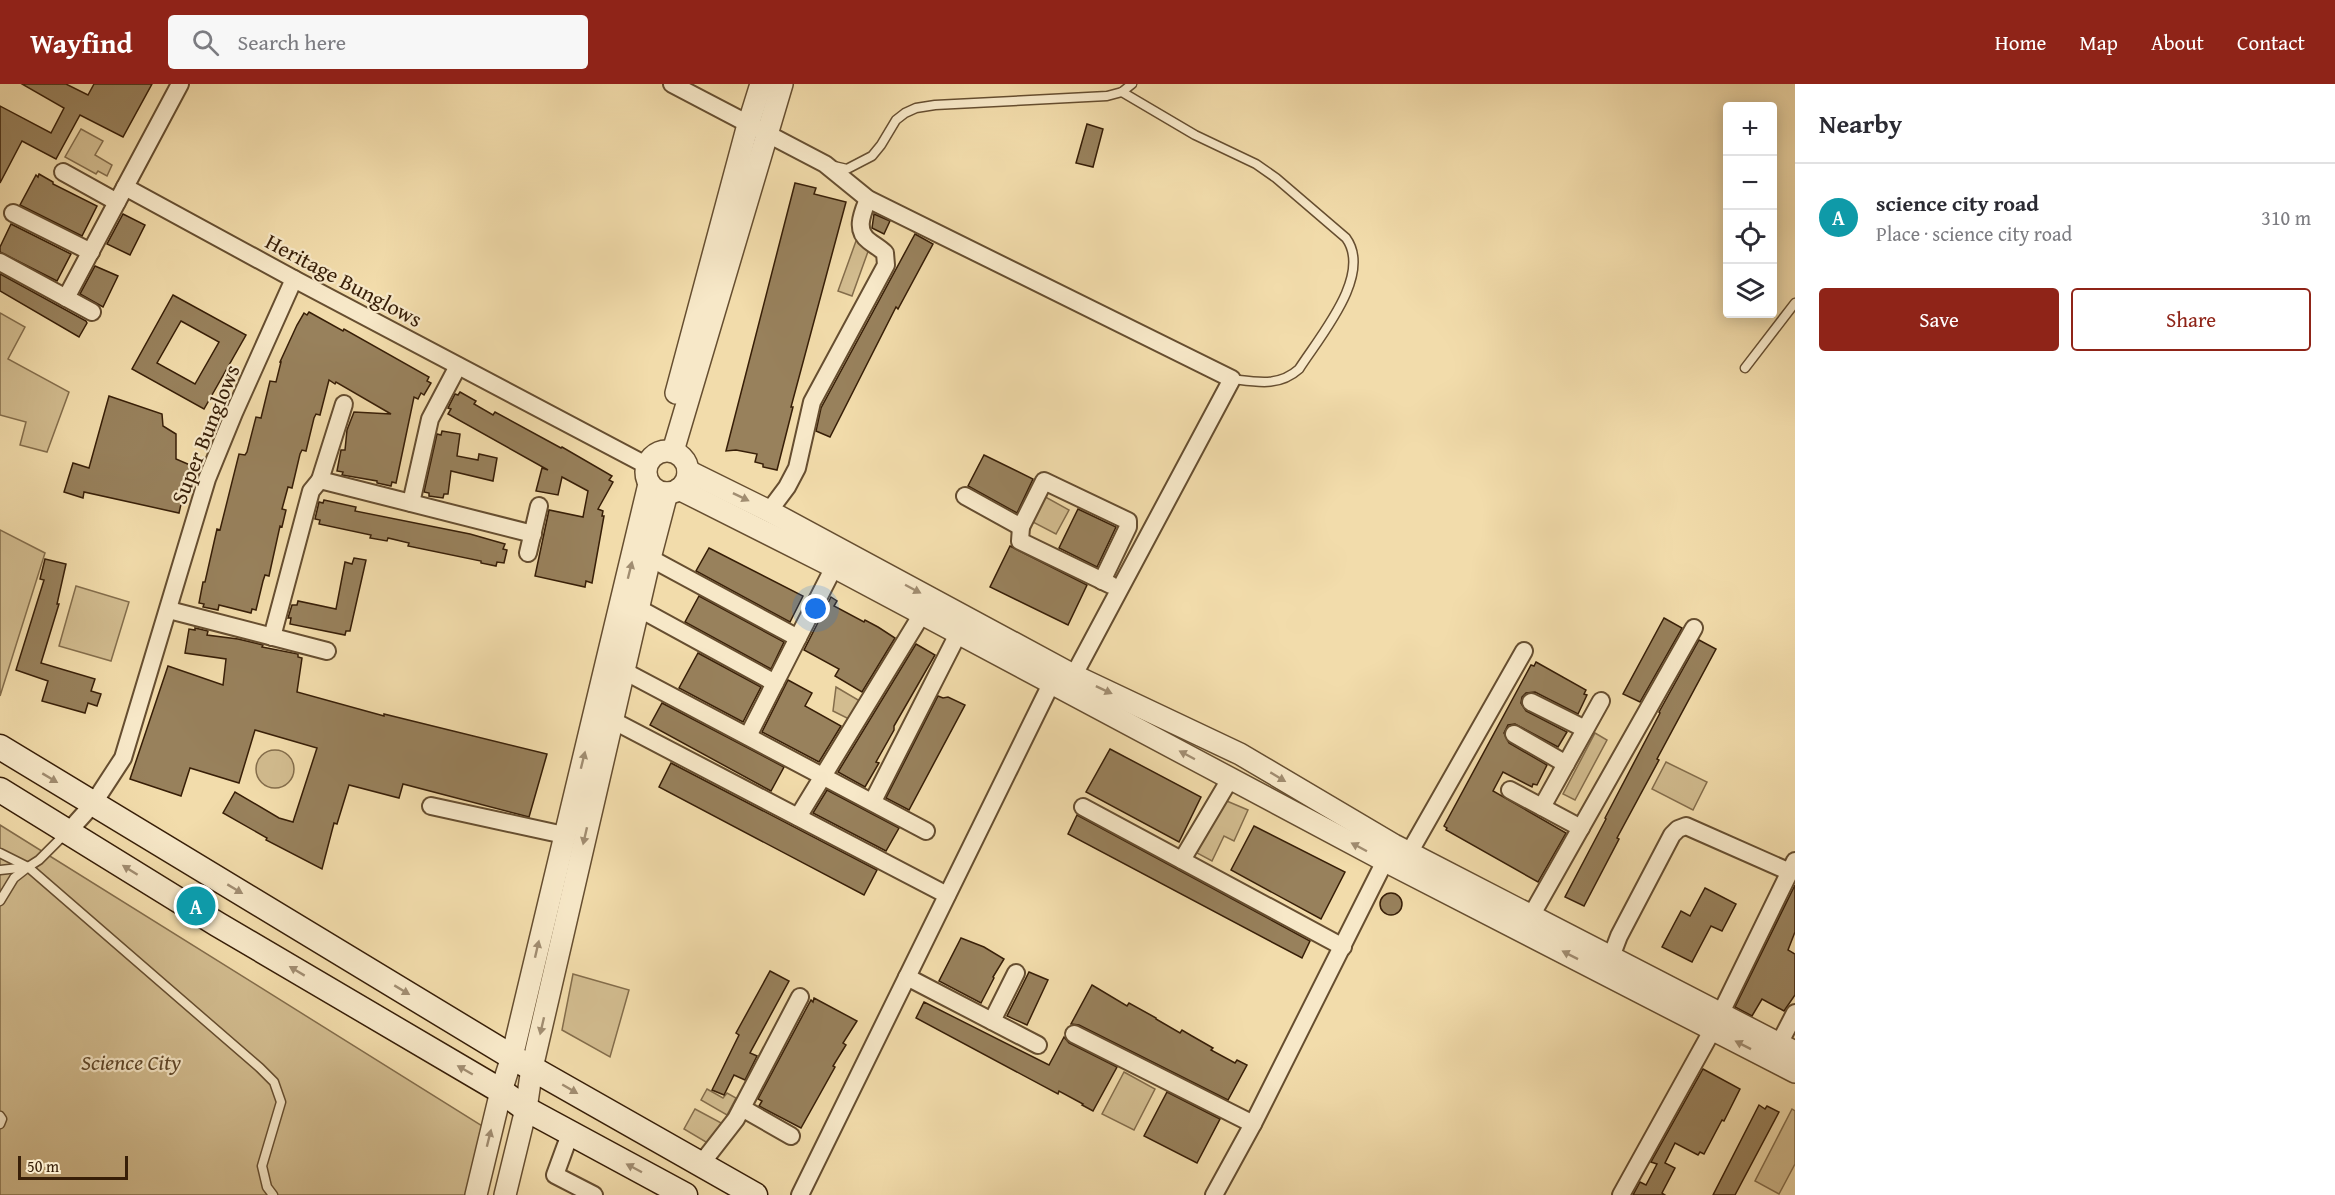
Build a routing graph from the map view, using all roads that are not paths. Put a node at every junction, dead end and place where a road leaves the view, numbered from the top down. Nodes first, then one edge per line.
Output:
1 (180, 84) edge
2 (672, 84) edge
3 (761, 84) edge
4 (782, 84) edge
5 (1132, 84) edge
6 (1122, 92) junction
7 (758, 128) junction
8 (825, 164) junction
9 (63, 172) dead end
10 (121, 195) junction
11 (868, 199) junction
12 (13, 213) dead end
13 (91, 252) junction
14 (0, 262) edge
15 (294, 279) junction
16 (66, 298) junction
17 (1795, 303) edge
18 (92, 312) dead end
19 (458, 366) junction
20 (1745, 368) dead end
21 (1232, 379) junction
22 (344, 404) dead end
23 (1043, 469) dead end
24 (666, 472) junction
25 (320, 480) junction
26 (964, 496) dead end
27 (411, 503) junction
28 (539, 506) dead end
29 (769, 511) junction
30 (1021, 526) junction
31 (1152, 528) junction
32 (533, 534) junction
33 (528, 553) dead end
34 (650, 558) junction
35 (834, 567) junction
36 (1102, 580) junction
37 (1119, 589) junction
38 (638, 608) junction
39 (169, 610) junction
40 (922, 614) junction
41 (1694, 628) dead end
42 (958, 634) junction
43 (272, 637) junction
44 (798, 638) junction
45 (327, 651) dead end
46 (1524, 651) dead end
47 (624, 671) junction
48 (775, 683) junction
49 (1063, 683) junction
50 (1601, 700) dead end
51 (1531, 702) dead end
52 (612, 720) junction
53 (1585, 729) junction
54 (1514, 734) dead end
55 (748, 736) junction
56 (0, 747) edge
57 (1566, 764) junction
58 (823, 775) junction
59 (1230, 779) junction
60 (0, 790) edge
61 (1510, 790) dead end
62 (873, 801) junction
63 (93, 804) junction
64 (431, 806) dead end
65 (1083, 807) dead end
66 (1542, 807) junction
67 (798, 817) junction
68 (1581, 828) junction
69 (926, 831) dead end
70 (68, 832) junction
71 (564, 835) junction
72 (0, 853) edge
73 (1396, 853) junction
74 (1182, 860) junction
75 (1792, 866) edge
76 (28, 867) junction
77 (0, 870) edge
78 (948, 895) junction
79 (0, 901) edge
80 (1531, 916) junction
81 (1343, 947) junction
82 (1611, 957) junction
83 (1016, 973) dead end
84 (907, 977) junction
85 (800, 997) dead end
86 (1795, 1014) edge
87 (992, 1021) junction
88 (1717, 1021) junction
89 (1074, 1034) dead end
90 (1038, 1045) dead end
91 (1787, 1048) edge
92 (522, 1062) junction
93 (1795, 1072) edge
94 (501, 1091) junction
95 (741, 1108) junction
96 (526, 1109) junction
97 (0, 1116) edge
98 (0, 1124) edge
99 (1253, 1124) junction
100 (570, 1134) junction
101 (791, 1136) dead end
102 (701, 1164) junction
103 (273, 1195) edge
104 (476, 1195) edge
105 (505, 1195) edge
106 (594, 1195) edge
107 (685, 1195) edge
108 (755, 1195) edge
109 (800, 1195) edge
110 (1214, 1195) edge
111 (1621, 1195) edge

1 - 10 street
2 - 7 street
3 - 7 street
4 - 7 street
5 - 6 lane
6 - 8 lane
6 - 21 lane
7 - 8 street
7 - 24 street
8 - 11 street
9 - 10 street, Heritage Bunglows
10 - 13 street
10 - 15 street, Heritage Bunglows
11 - 21 street
11 - 29 street
12 - 13 street
13 - 16 street
14 - 16 street
15 - 19 street, Heritage Bunglows
15 - 39 street, Super Bunglows
16 - 18 street
17 - 20 lane
19 - 24 street, Heritage Bunglows
19 - 27 street
21 - 31 street
22 - 25 street
23 - 31 street
24 -> 29 street
24 - 34 street
24 - 35 street
71 -> 24 street
25 - 27 street
25 - 43 street
26 - 30 street
27 - 32 street
28 - 32 street
29 -> 49 street
30 - 36 street
30 - 36 street
31 - 37 street
32 - 33 street
34 - 38 street
34 - 44 street
35 - 40 street
35 - 44 street
36 - 37 street
37 - 49 street
38 - 47 street
38 - 48 street
39 - 43 street
39 - 63 street, Super Bunglows
40 - 42 street
40 - 58 street
41 - 68 street
42 - 49 street
42 - 62 street
43 - 45 street
44 - 48 street
46 - 73 street
47 - 52 street
47 - 55 street
48 - 55 street
59 -> 49 street
49 -> 73 street
49 - 78 street
50 - 53 street
51 - 53 street
52 - 67 street
52 -> 92 street
53 - 57 street
54 - 57 street
55 - 58 street
56 -> 63 main road
57 - 66 street
58 - 62 street
58 - 67 street
73 -> 59 street
59 - 74 street
60 - 70 main road
61 - 66 street
62 - 69 street
63 - 70 street, Super Bunglows
63 -> 92 main road
64 - 71 street
65 - 74 street
66 - 68 street
67 - 78 street
68 - 80 street
70 - 76 lane
94 -> 70 main road
92 -> 71 street
72 - 76 lane
73 - 80 street
73 - 81 street
88 -> 73 street
74 - 81 street
75 - 82 street
75 - 88 street
76 - 77 lane
76 - 79 lane
76 - 103 lane
78 - 84 street
80 - 82 street
81 - 99 street
82 - 88 street
83 - 87 street
84 - 87 street
84 - 109 street
85 - 95 street
86 - 91 street
87 - 90 street
88 - 91 street
93 -> 88 street
88 - 111 street
89 - 99 street
92 - 94 street
92 - 96 street
92 -> 102 main road
94 - 96 main road
104 -> 94 street
95 - 101 street
95 - 102 street
96 - 100 main road
96 - 105 street
97 - 98 lane
99 - 110 street
100 - 106 street
107 -> 100 main road
102 - 108 main road

